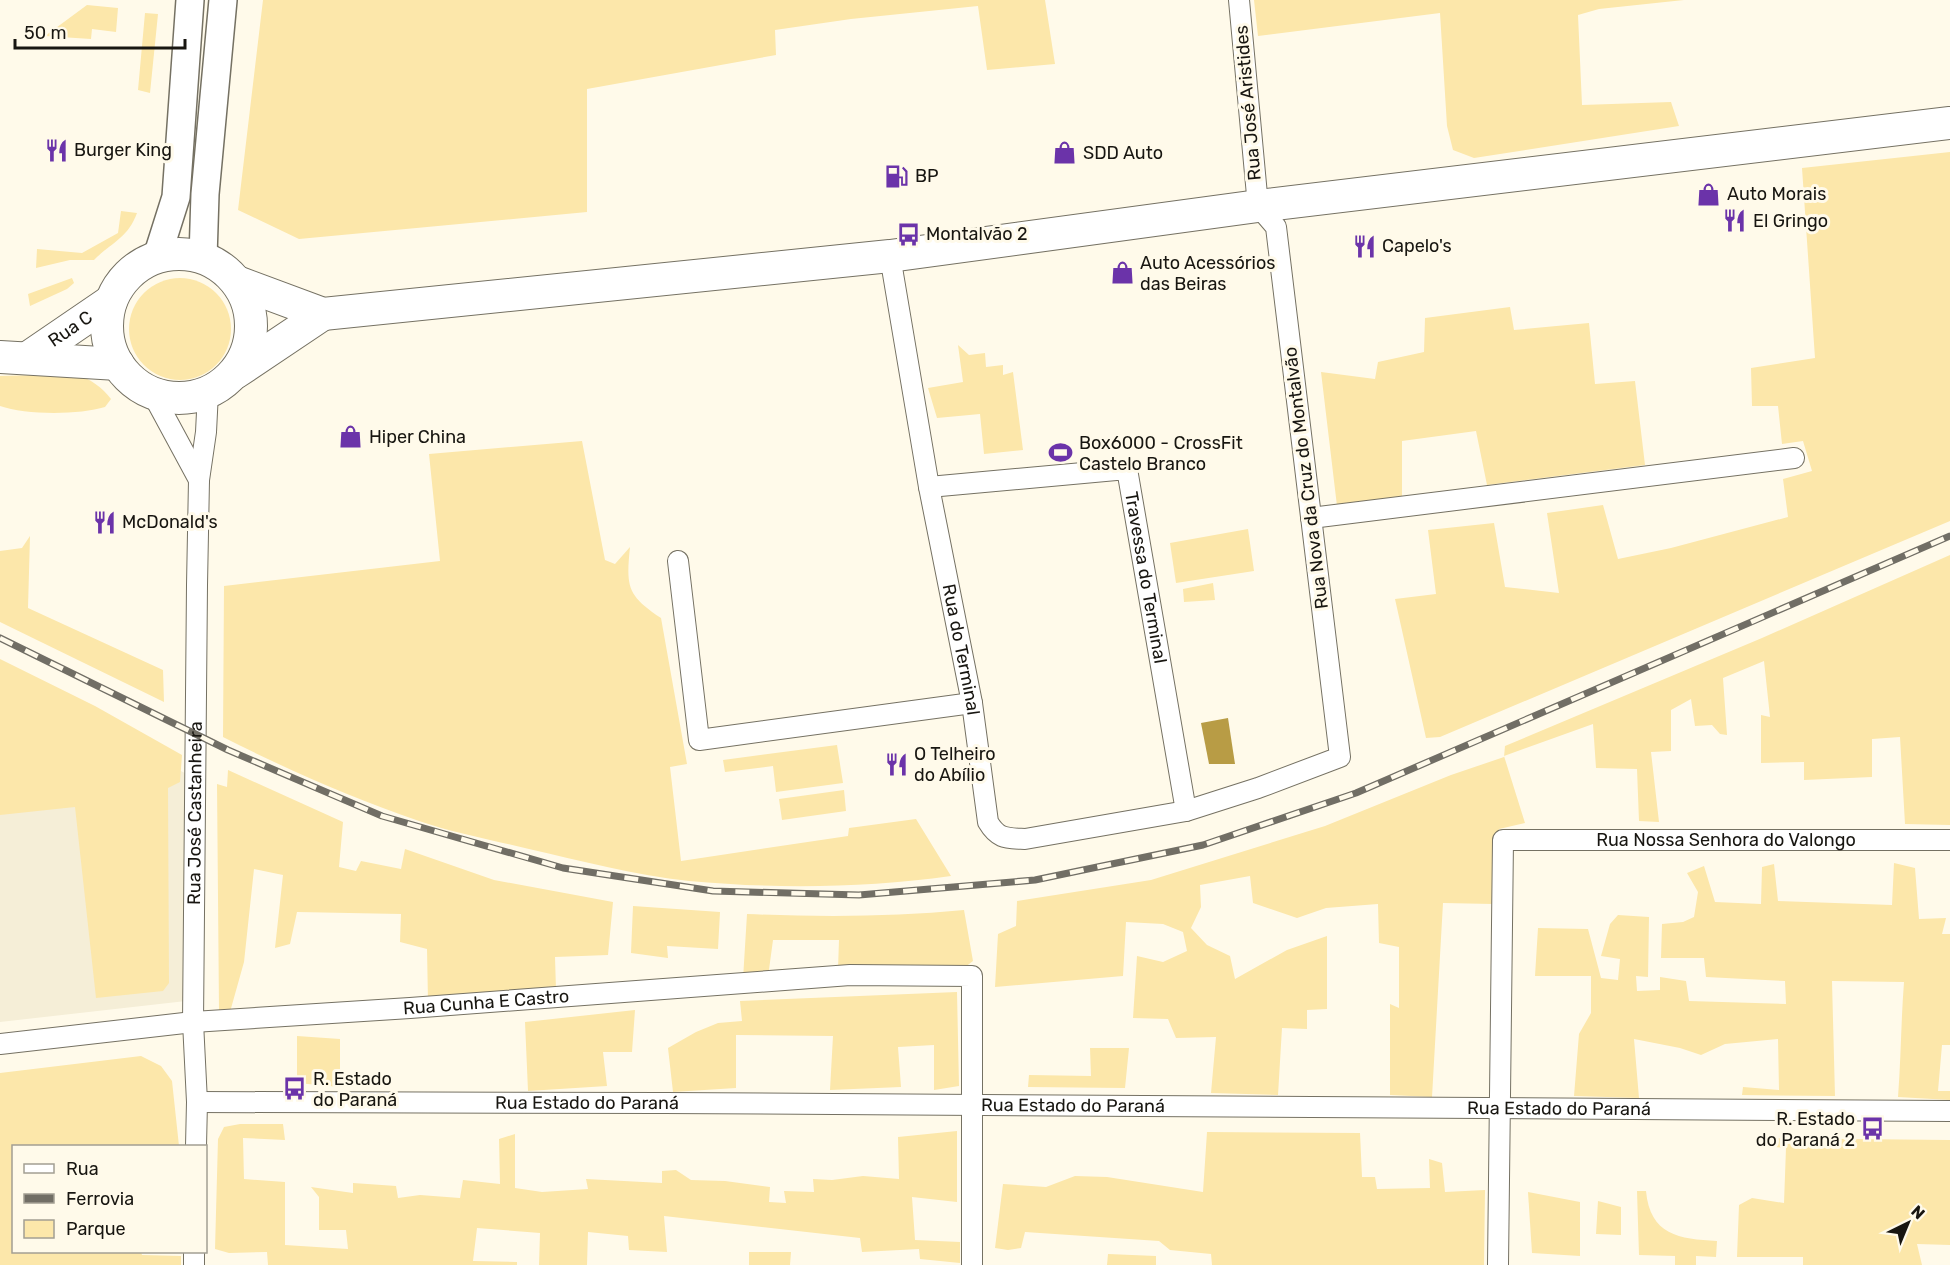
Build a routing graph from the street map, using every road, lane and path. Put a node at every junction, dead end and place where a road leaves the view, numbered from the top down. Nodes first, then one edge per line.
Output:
1 (190, 0) edge
2 (223, 0) edge
3 (1239, 0) edge
4 (1950, 123) edge
5 (1258, 206) junction
6 (890, 256) junction
7 (157, 257) junction
8 (203, 258) junction
9 (237, 282) junction
10 (111, 301) junction
11 (323, 314) junction
12 (14, 357) edge
13 (118, 364) junction
14 (220, 384) junction
15 (152, 393) junction
16 (1794, 458) dead end
17 (199, 480) junction
18 (928, 487) junction
19 (1311, 518) junction
20 (678, 561) dead end
21 (972, 704) junction
22 (1340, 756) joint
23 (1186, 811) junction
24 (1950, 840) edge
25 (193, 1023) junction
26 (0, 1044) edge
27 (197, 1102) junction
28 (973, 1105) junction
29 (1498, 1110) junction
30 (1950, 1112) edge
31 (196, 1145) edge
32 (972, 1265) edge
33 (1498, 1265) edge

1 - 7 main road
2 - 8 main road
3 - 5 street, Rua José Aristides
4 - 5 main road
5 - 6 main road
5 - 19 street, Rua Nova da Cruz do Montalvão
6 - 11 main road
6 - 18 street, Rua do Terminal
7 - 8 main road
7 - 10 main road
8 - 9 main road
9 - 11 main road
9 - 14 main road
10 - 12 main road, Rua C
10 - 13 main road
11 - 14 main road
12 - 13 main road, Rua C
13 - 15 main road
14 - 15 main road
14 - 17 street, Rua José Castanheira
15 - 17 street, Rua José Castanheira
16 - 19 street
17 - 25 street, Rua José Castanheira
18 - 21 street, Rua do Terminal
18 - 23 street, Travessa do Terminal
19 - 22 street, Rua Nova da Cruz do Montalvão
20 - 21 street
21 - 23 street, Rua do Terminal
22 - 23 street, Rua do Terminal
24 - 29 street, Rua Nossa Senhora do Valongo
25 - 26 street, Rua Cunha E Castro
25 - 27 street, Rua José Castanheira
25 - 28 street, Rua Cunha E Castro
27 - 28 street, Rua Estado do Paraná
27 - 31 street, Rua José Castanheira
28 - 29 street, Rua Estado do Paraná
28 - 32 street
29 - 30 street, Rua Estado do Paraná
29 - 33 street

